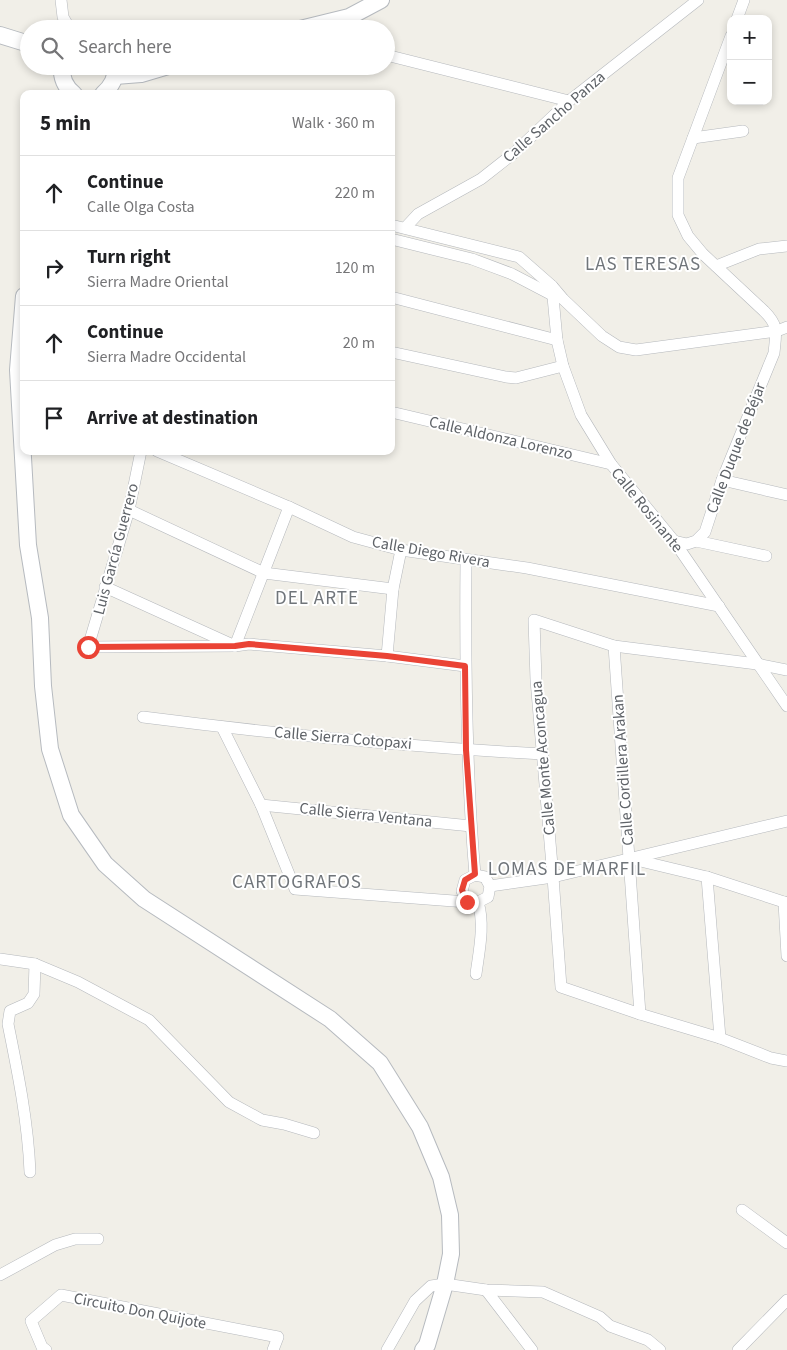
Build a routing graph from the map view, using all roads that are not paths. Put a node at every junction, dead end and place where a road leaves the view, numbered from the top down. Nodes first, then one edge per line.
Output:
1 (60, 0) edge
2 (381, 0) edge
3 (698, 0) edge
4 (744, 0) edge
5 (738, 15) edge
6 (65, 20) edge
7 (338, 20) edge
8 (0, 35) edge
9 (20, 41) edge
10 (727, 47) edge
11 (395, 57) edge
12 (61, 75) edge
13 (115, 75) edge
14 (70, 90) edge
15 (106, 90) edge
16 (569, 101) junction
17 (744, 131) dead end
18 (693, 138) junction
19 (395, 226) edge
20 (405, 228) junction
21 (395, 240) edge
22 (787, 246) edge
23 (716, 266) junction
24 (552, 290) junction
25 (395, 297) edge
26 (782, 329) edge
27 (558, 340) junction
28 (20, 345) edge
29 (395, 353) edge
30 (562, 366) junction
31 (20, 405) edge
32 (395, 413) edge
33 (23, 455) edge
34 (140, 455) edge
35 (166, 455) edge
36 (611, 464) junction
37 (722, 480) junction
38 (787, 495) edge
39 (289, 507) junction
40 (129, 510) junction
41 (674, 541) junction
42 (696, 541) junction
43 (401, 550) junction
44 (766, 556) dead end
45 (466, 560) junction
46 (264, 573) junction
47 (105, 587) junction
48 (393, 589) junction
49 (719, 606) junction
50 (235, 646) junction
51 (614, 646) junction
52 (387, 656) junction
53 (757, 664) junction
54 (465, 666) junction
55 (787, 670) edge
56 (787, 706) edge
57 (143, 717) dead end
58 (222, 727) junction
59 (466, 750) junction
60 (543, 754) junction
61 (261, 805) junction
62 (787, 821) edge
63 (471, 826) junction
64 (630, 858) junction
65 (475, 874) junction
66 (553, 877) junction
67 (708, 877) junction
68 (490, 886) junction
69 (473, 902) junction
70 (786, 903) edge
71 (787, 956) edge
72 (0, 959) edge
73 (35, 964) junction
74 (476, 974) dead end
75 (640, 1014) junction
76 (720, 1038) junction
77 (787, 1061) edge
78 (314, 1133) dead end
79 (30, 1172) dead end
80 (742, 1210) dead end
81 (98, 1239) dead end
82 (787, 1243) edge
83 (0, 1275) edge
84 (445, 1284) junction
85 (486, 1290) junction
86 (787, 1300) edge
87 (46, 1350) edge
88 (273, 1350) edge
89 (387, 1350) edge
90 (423, 1350) edge
91 (532, 1350) edge
92 (660, 1350) edge
93 (738, 1350) edge

1 - 6 street
2 - 7 street
3 - 16 street, Calle Sancho Panza
4 - 5 street
8 - 9 street
10 - 18 street
11 - 16 street
12 - 14 street
13 - 15 street
16 - 20 street, Calle Sancho Panza
17 - 18 street
18 - 23 street
19 - 20 street
20 - 24 street
21 - 24 street
22 - 23 street
23 - 26 street
24 - 26 street
24 - 27 street, Calle Rosinante
25 - 27 street
26 - 37 street, Calle Duque de Béjar
27 - 30 street, Calle Rosinante
28 - 31 street
29 - 30 street
30 - 36 street, Calle Rosinante
32 - 36 street, Calle Aldonza Lorenzo
33 - 84 street
34 - 40 street, Luis García Guerrero
35 - 39 street, Calle Diego Rivera
36 - 41 street, Calle Rosinante
37 - 38 street
37 - 42 street, Calle Duque de Béjar
39 - 43 street, Calle Diego Rivera
39 - 46 street
40 - 46 street
40 - 47 street, Luis García Guerrero
41 - 42 street
41 - 49 street, Calle Rosinante
42 - 44 street
43 - 45 street, Calle Diego Rivera
43 - 48 street
45 - 49 street, Calle Diego Rivera
45 - 54 street
46 - 48 street
46 - 50 street
47 - 50 street
47 - 50 street, Luis García Guerrero
48 - 52 street
49 - 53 street, Calle Rosinante
50 - 52 street
51 - 53 street
51 - 60 street, Calle Monte Aconcagua
51 - 64 street, Calle Cordillera Arakan
52 - 54 street
53 - 55 street
53 - 56 street, Calle Rosinante
54 - 59 street
57 - 58 street, Calle Sierra Cotopaxi
58 - 59 street, Calle Sierra Cotopaxi
58 - 61 street
59 - 60 street, Calle Sierra Cotopaxi
59 - 63 street
60 - 66 street, Calle Monte Aconcagua
61 - 63 street, Calle Sierra Ventana
61 - 69 street
62 - 64 street
63 - 65 street
64 - 66 street
64 - 67 street
64 - 75 street, Calle Cordillera Arakan
65 - 68 street
65 - 69 street
66 - 68 street
66 - 75 street, Calle Monte Aconcagua
67 - 70 street
67 - 76 street
68 - 69 street
69 - 74 street
70 - 71 street
72 - 73 street
73 - 78 street
73 - 79 street
75 - 76 street
76 - 77 street
80 - 82 street
81 - 83 street
84 - 85 street
84 - 89 street
84 - 90 street
85 - 91 street
85 - 92 street
86 - 93 street
87 - 88 street, Circuito Don Quijote

